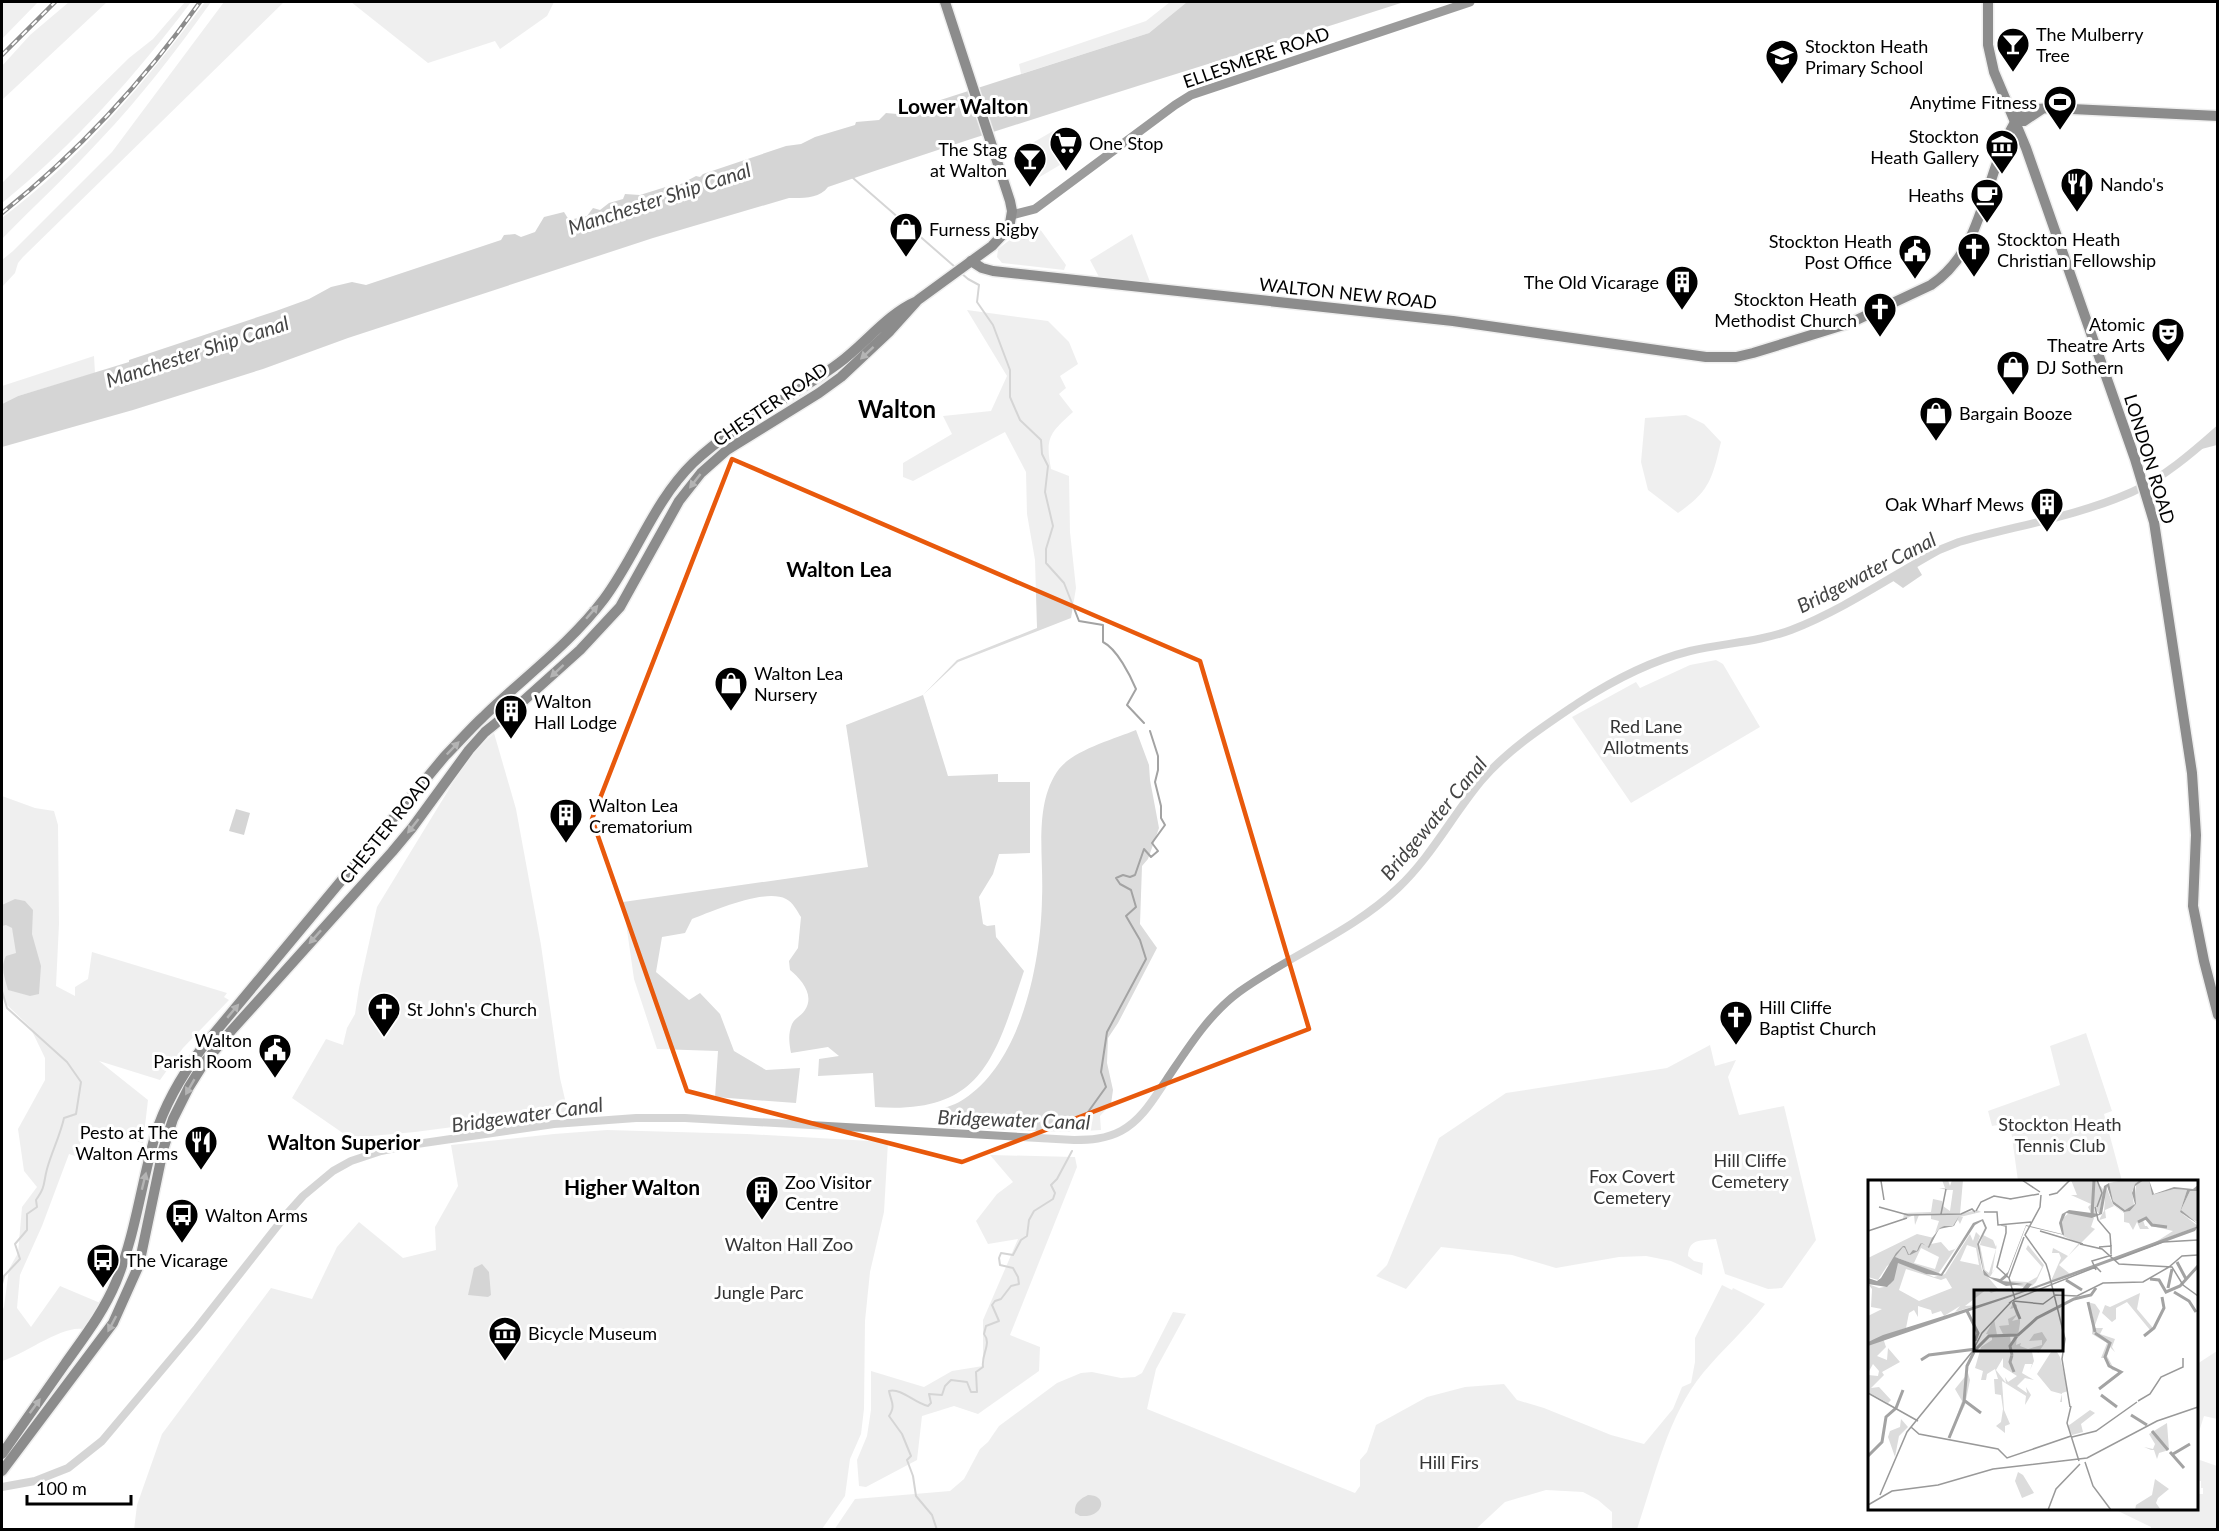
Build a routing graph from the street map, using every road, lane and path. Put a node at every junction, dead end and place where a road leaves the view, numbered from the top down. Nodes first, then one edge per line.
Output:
1 (945, 2) edge
2 (1470, 2) edge
3 (1988, 2) edge
4 (2217, 116) edge
5 (2016, 121) junction
6 (1012, 215) junction
7 (969, 263) junction
8 (918, 300) junction
9 (2217, 1015) edge
10 (2, 1454) edge
11 (2, 1471) edge

1 - 6 main road
2 - 6 main road, ELLESMERE ROAD
3 - 5 main road, LONDON ROAD
4 - 5 main road
5 - 7 main road, WALTON NEW ROAD
5 - 9 main road, LONDON ROAD
6 - 7 main road, CHESTER ROAD
7 - 8 main road, CHESTER ROAD
10 -> 8 main road, CHESTER ROAD
8 -> 11 main road, CHESTER ROAD

